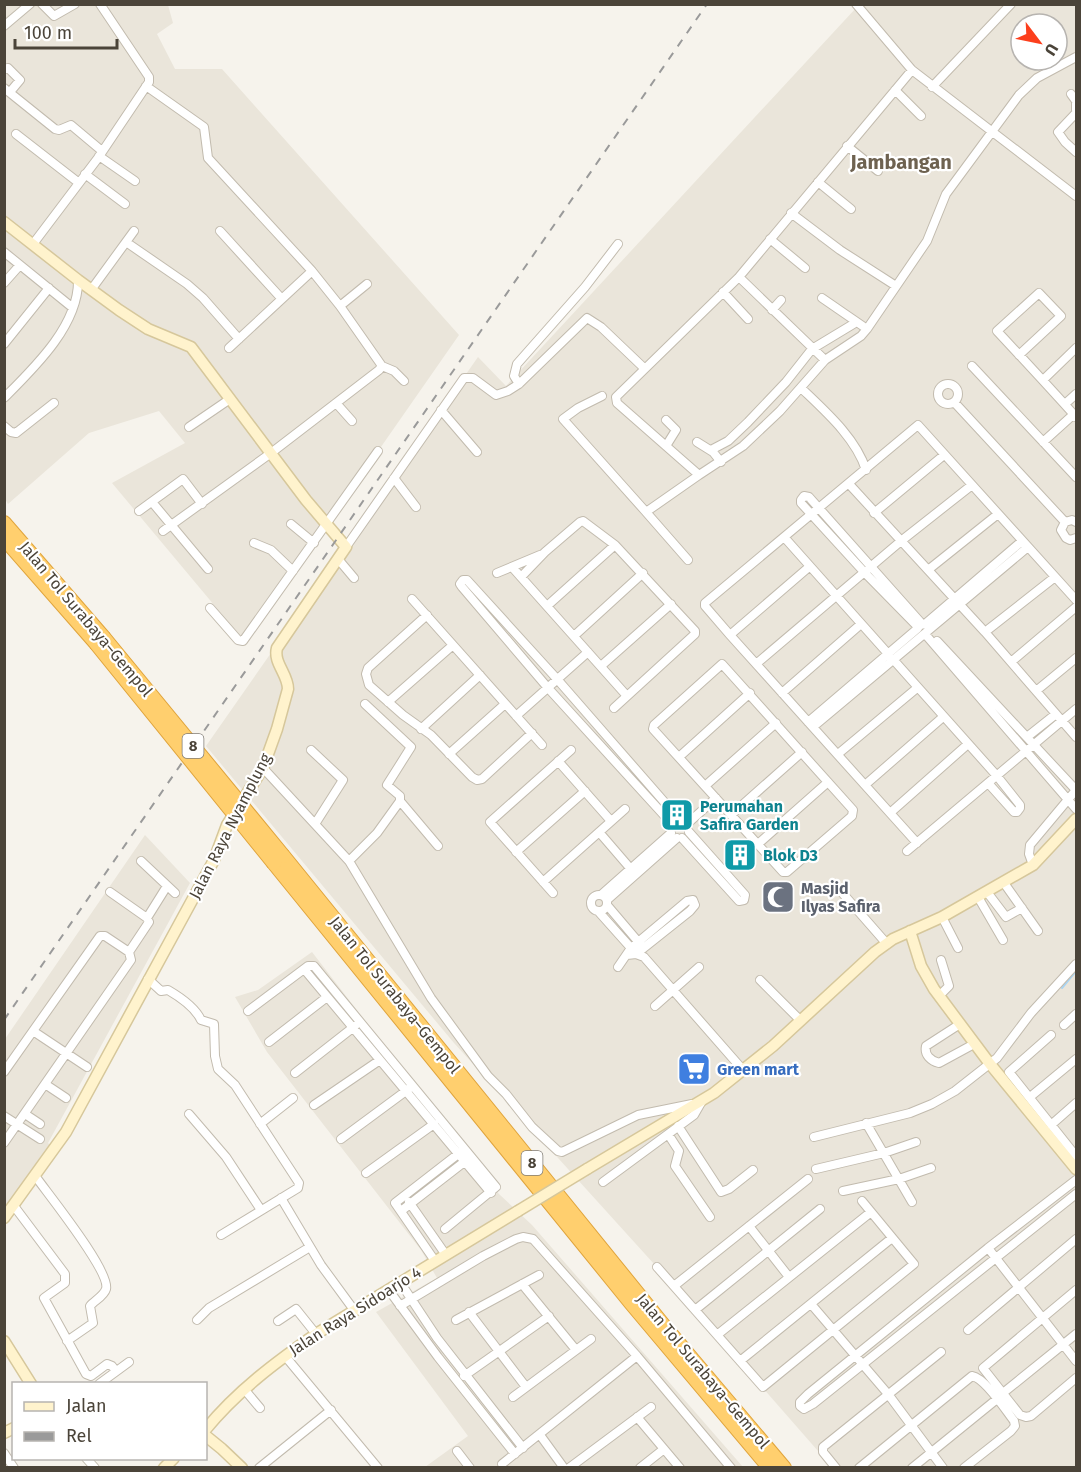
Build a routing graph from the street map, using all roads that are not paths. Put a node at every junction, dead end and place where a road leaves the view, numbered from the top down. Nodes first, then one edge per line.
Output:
1 (30, 4) edge
2 (42, 4) edge
3 (75, 4) edge
4 (100, 4) edge
5 (856, 4) edge
6 (1011, 4) edge
7 (4, 26) edge
8 (1077, 57) edge
9 (4, 69) edge
10 (912, 70) junction
11 (146, 86) junction
12 (932, 87) junction
13 (7, 90) edge
14 (895, 90) junction
15 (1071, 94) dead end
16 (1077, 111) edge
17 (921, 116) dead end
18 (987, 127) junction
19 (16, 134) dead end
20 (847, 147) junction
21 (1077, 152) edge
22 (100, 153) junction
23 (878, 171) dead end
24 (86, 174) junction
25 (135, 181) dead end
26 (818, 182) junction
27 (79, 183) junction
28 (1077, 196) edge
29 (125, 204) dead end
30 (851, 209) dead end
31 (791, 213) junction
32 (4, 222) edge
33 (134, 231) dead end
34 (220, 231) dead end
35 (770, 239) junction
36 (126, 242) junction
37 (33, 244) junction
38 (618, 244) dead end
39 (4, 252) edge
40 (20, 265) junction
41 (805, 268) dead end
42 (312, 271) junction
43 (739, 277) junction
44 (78, 280) junction
45 (891, 282) junction
46 (4, 283) edge
47 (367, 284) dead end
48 (49, 288) junction
49 (91, 290) junction
50 (723, 292) junction
51 (282, 298) junction
52 (822, 298) dead end
53 (781, 300) dead end
54 (340, 306) junction
55 (73, 308) junction
56 (772, 310) junction
57 (748, 319) dead end
58 (861, 326) junction
59 (238, 339) junction
60 (4, 344) edge
61 (229, 348) dead end
62 (1077, 348) edge
63 (818, 354) junction
64 (1019, 355) junction
65 (382, 366) junction
66 (972, 366) dead end
67 (644, 368) junction
68 (1042, 380) junction
69 (404, 381) dead end
70 (519, 384) junction
71 (801, 388) junction
72 (1077, 394) edge
73 (602, 396) dead end
74 (4, 398) edge
75 (230, 399) junction
76 (954, 402) dead end
77 (54, 403) dead end
78 (336, 403) junction
79 (774, 405) junction
80 (1065, 405) junction
81 (441, 410) junction
82 (1075, 415) edge
83 (666, 420) dead end
84 (352, 421) dead end
85 (4, 426) edge
86 (189, 427) dead end
87 (752, 427) junction
88 (738, 440) junction
89 (670, 441) junction
90 (698, 442) dead end
91 (1043, 442) junction
92 (378, 451) dead end
93 (477, 452) dead end
94 (271, 453) junction
95 (715, 455) junction
96 (944, 455) junction
97 (866, 470) junction
98 (699, 475) junction
99 (1077, 477) edge
100 (394, 478) junction
101 (849, 484) junction
102 (972, 485) junction
103 (152, 502) junction
104 (202, 504) junction
105 (416, 507) dead end
106 (139, 511) dead end
107 (815, 511) junction
108 (646, 512) junction
109 (874, 513) junction
110 (998, 514) junction
111 (1065, 522) junction
112 (1077, 522) edge
113 (4, 523) edge
114 (172, 524) junction
115 (291, 524) dead end
116 (326, 526) junction
117 (163, 531) dead end
118 (784, 537) junction
119 (4, 538) edge
120 (1077, 538) edge
121 (901, 542) junction
122 (254, 543) dead end
123 (314, 543) junction
124 (1025, 544) junction
125 (615, 545) junction
126 (346, 547) junction
127 (545, 552) junction
128 (338, 559) junction
129 (688, 560) dead end
130 (512, 567) junction
131 (809, 567) junction
132 (208, 569) dead end
133 (869, 570) junction
134 (928, 570) junction
135 (293, 571) junction
136 (497, 573) dead end
137 (643, 573) junction
138 (521, 577) junction
139 (1055, 577) junction
140 (354, 578) dead end
141 (836, 597) junction
142 (412, 599) dead end
143 (1077, 600) edge
144 (957, 602) junction
145 (671, 604) junction
146 (547, 606) junction
147 (1077, 607) edge
148 (210, 608) dead end
149 (427, 615) junction
150 (861, 624) junction
151 (923, 629) junction
152 (985, 632) junction
153 (730, 635) junction
154 (574, 636) junction
155 (99, 640) junction
156 (453, 645) junction
157 (588, 652) junction
158 (890, 658) junction
159 (1077, 658) edge
160 (1011, 662) junction
161 (756, 664) junction
162 (601, 666) junction
163 (480, 675) junction
164 (557, 679) junction
165 (981, 685) junction
166 (548, 688) junction
167 (917, 688) junction
168 (1036, 691) junction
169 (974, 692) junction
170 (750, 693) junction
171 (782, 693) junction
172 (627, 696) junction
173 (388, 702) junction
174 (365, 704) dead end
175 (505, 704) junction
176 (614, 708) dead end
177 (1077, 709) edge
178 (1056, 714) junction
179 (516, 716) junction
180 (943, 717) junction
181 (1062, 721) junction
182 (776, 723) junction
183 (810, 724) junction
184 (421, 729) junction
185 (532, 733) junction
186 (1075, 733) edge
187 (1027, 737) junction
188 (968, 744) junction
189 (542, 745) dead end
190 (1030, 747) junction
191 (311, 750) dead end
192 (571, 750) dead end
193 (802, 752) junction
194 (449, 754) junction
195 (838, 754) junction
196 (679, 757) junction
197 (558, 762) junction
198 (262, 768) junction
199 (997, 776) junction
200 (828, 782) junction
201 (988, 783) junction
202 (865, 785) junction
203 (705, 786) junction
204 (1076, 790) edge
205 (585, 791) junction
206 (716, 798) junction
207 (1068, 799) junction
208 (400, 801) junction
209 (625, 809) dead end
210 (1077, 809) edge
211 (890, 813) junction
212 (731, 815) junction
213 (611, 821) junction
214 (316, 825) junction
215 (1075, 826) edge
216 (680, 830) junction
217 (599, 832) junction
218 (917, 843) junction
219 (758, 844) junction
220 (438, 846) dead end
221 (907, 851) dead end
222 (516, 852) junction
223 (278, 859) junction
224 (141, 861) dead end
225 (349, 861) junction
226 (1033, 865) junction
227 (630, 867) junction
228 (543, 882) junction
229 (1004, 883) junction
230 (167, 886) junction
231 (838, 888) dead end
232 (110, 892) dead end
233 (175, 893) dead end
234 (554, 894) dead end
235 (983, 895) junction
236 (605, 900) junction
237 (1022, 908) junction
238 (598, 911) junction
239 (942, 917) junction
240 (147, 918) junction
241 (910, 931) junction
242 (1038, 931) dead end
243 (1003, 940) dead end
244 (887, 944) junction
245 (958, 948) dead end
246 (637, 951) junction
247 (129, 952) junction
248 (941, 960) dead end
249 (1077, 964) edge
250 (618, 967) dead end
251 (699, 967) dead end
252 (304, 969) junction
253 (148, 980) junction
254 (760, 980) dead end
255 (673, 991) junction
256 (939, 996) junction
257 (327, 997) junction
258 (655, 1006) dead end
259 (248, 1011) dead end
260 (1077, 1014) edge
261 (361, 1021) junction
262 (801, 1021) junction
263 (960, 1024) junction
264 (1064, 1025) dead end
265 (353, 1028) junction
266 (33, 1031) junction
267 (1051, 1035) dead end
268 (269, 1042) dead end
269 (974, 1044) junction
270 (66, 1054) junction
271 (1077, 1059) edge
272 (380, 1060) junction
273 (990, 1064) junction
274 (87, 1068) dead end
275 (743, 1070) junction
276 (4, 1072) edge
277 (295, 1073) dead end
278 (45, 1084) junction
279 (413, 1085) junction
280 (406, 1091) junction
281 (1030, 1097) junction
282 (66, 1098) dead end
283 (293, 1098) dead end
284 (702, 1101) junction
285 (1077, 1103) edge
286 (314, 1105) dead end
287 (24, 1114) junction
288 (189, 1114) dead end
289 (4, 1116) edge
290 (866, 1123) junction
291 (18, 1124) junction
292 (40, 1124) dead end
293 (260, 1124) junction
294 (434, 1124) junction
295 (1051, 1125) junction
296 (678, 1126) junction
297 (668, 1134) junction
298 (814, 1137) dead end
299 (40, 1139) dead end
300 (341, 1139) dead end
301 (916, 1142) dead end
302 (4, 1143) edge
303 (462, 1151) junction
304 (1075, 1152) edge
305 (884, 1153) junction
306 (468, 1159) junction
307 (816, 1168) dead end
308 (931, 1168) dead end
309 (1077, 1169) edge
310 (753, 1170) dead end
311 (366, 1173) dead end
312 (36, 1177) junction
313 (808, 1179) dead end
314 (899, 1179) junction
315 (1077, 1180) edge
316 (603, 1182) dead end
317 (843, 1191) dead end
318 (1077, 1194) edge
319 (404, 1195) junction
320 (281, 1198) junction
321 (862, 1201) dead end
322 (912, 1202) dead end
323 (410, 1205) junction
324 (14, 1206) junction
325 (820, 1209) dead end
326 (261, 1210) junction
327 (401, 1211) junction
328 (871, 1212) junction
329 (710, 1217) dead end
330 (4, 1218) edge
331 (749, 1227) junction
332 (445, 1229) dead end
333 (221, 1234) dead end
334 (892, 1238) junction
335 (1077, 1239) edge
336 (310, 1247) junction
337 (988, 1248) junction
338 (768, 1251) junction
339 (446, 1255) junction
340 (995, 1258) junction
341 (435, 1261) junction
342 (657, 1267) dead end
343 (539, 1275) dead end
344 (789, 1277) junction
345 (400, 1282) junction
346 (522, 1284) junction
347 (674, 1286) junction
348 (1019, 1288) junction
349 (388, 1289) junction
350 (1077, 1290) edge
351 (412, 1299) junction
352 (811, 1304) junction
353 (400, 1306) junction
354 (354, 1310) junction
355 (695, 1310) junction
356 (470, 1312) junction
357 (549, 1316) junction
358 (1042, 1318) junction
359 (196, 1320) dead end
360 (456, 1320) dead end
361 (278, 1321) dead end
362 (833, 1330) junction
363 (968, 1330) dead end
364 (316, 1334) junction
365 (1077, 1334) edge
366 (717, 1335) junction
367 (591, 1340) dead end
368 (4, 1341) edge
369 (67, 1341) junction
370 (1064, 1344) junction
371 (576, 1350) junction
372 (500, 1351) junction
373 (941, 1352) dead end
374 (285, 1356) junction
375 (637, 1356) junction
376 (855, 1357) junction
377 (1077, 1360) edge
378 (740, 1361) junction
379 (129, 1362) dead end
380 (863, 1365) junction
381 (116, 1371) junction
382 (466, 1374) junction
383 (1077, 1378) edge
384 (457, 1380) junction
385 (31, 1382) edge
386 (100, 1382) edge
387 (526, 1387) junction
388 (244, 1389) junction
389 (888, 1394) junction
390 (1000, 1396) junction
391 (513, 1397) dead end
392 (651, 1407) dead end
393 (260, 1408) dead end
394 (331, 1410) junction
395 (637, 1417) junction
396 (911, 1425) junction
397 (208, 1426) edge
398 (540, 1435) junction
399 (207, 1437) edge
400 (523, 1448) junction
401 (664, 1449) junction
402 (458, 1451) dead end
403 (931, 1452) junction
404 (4, 1453) edge
405 (515, 1454) junction
406 (502, 1464) dead end
407 (261, 1466) edge
408 (468, 1466) edge
409 (14, 1467) edge
410 (242, 1467) edge
411 (378, 1467) edge
412 (564, 1467) edge
413 (569, 1467) edge
414 (640, 1467) edge
415 (680, 1467) edge
416 (731, 1467) edge
417 (770, 1467) edge
418 (784, 1467) edge
419 (836, 1467) edge
420 (858, 1467) edge
421 (912, 1467) edge
422 (943, 1467) edge
423 (964, 1467) edge

1 - 7 street
2 - 3 street
4 - 11 street
5 - 10 street
6 - 12 street
8 - 18 street
9 - 13 street
10 - 12 street
10 - 14 street
11 - 22 street
11 - 42 street
12 - 18 street
13 - 22 street
14 - 17 street
14 - 20 street
15 - 16 street
16 - 21 street
18 - 28 street
18 - 45 street
19 - 27 street
20 - 23 street
20 - 26 street
22 - 24 street
22 - 25 street
24 - 27 street
24 - 29 street
26 - 30 street
26 - 31 street
27 - 37 street
31 - 35 street
31 - 45 street
32 - 37 street
33 - 36 street
34 - 51 street
35 - 41 street
35 - 43 street
36 - 49 street
36 - 59 street
37 - 44 street
38 - 70 street
39 - 40 street
40 - 46 street
40 - 48 street
42 - 51 street
42 - 54 street
43 - 50 street
43 - 56 street
44 - 49 street
44 - 55 street
45 - 58 street
47 - 54 street
48 - 55 street
48 - 60 street
49 - 75 street
50 - 57 street
50 - 67 street
51 - 59 street
52 - 58 street
53 - 56 street
54 - 65 street
55 - 74 street
56 - 63 street
58 - 63 street
58 - 63 street
59 - 61 street
62 - 68 street
63 - 71 street
63 - 79 street
64 - 64 street
64 - 68 street
65 - 69 street
65 - 78 street
66 - 91 street
67 - 70 street
67 - 89 street
68 - 80 street
70 - 81 street, Jalan Raya Nyamplung
71 - 79 street
71 - 97 street
72 - 80 street
73 - 108 street
75 - 86 street
75 - 94 street
76 - 111 street
77 - 85 street
78 - 84 street
78 - 94 street
79 - 87 street
79 - 87 street
80 - 82 street
81 - 93 street
81 - 100 street, Jalan Raya Nyamplung
82 - 91 street
83 - 89 street
87 - 88 street
87 - 88 street
88 - 95 street
88 - 95 street
89 - 98 street
90 - 95 street
91 - 99 street
92 - 116 street
94 - 104 street
94 - 116 street
95 - 98 street
96 - 97 street
96 - 102 street
96 - 109 street
97 - 101 street
98 - 108 street
100 - 105 street
100 - 126 street, Jalan Raya Nyamplung
101 - 107 street
101 - 109 street
102 - 110 street
102 - 121 street
103 - 104 street
103 - 106 street
103 - 114 street
104 - 114 street
107 - 118 street
107 - 133 street
108 - 129 street
109 - 121 street
110 - 124 street
110 - 134 street
111 - 112 street
111 - 120 street
113 - 155 highway, Jalan Tol Surabaya–Gempol / 8
114 - 117 street
114 - 132 street
115 - 123 street
116 - 123 street
116 - 126 street
118 - 131 street
118 - 153 street
119 - 155 highway, Jalan Tol Surabaya–Gempol / 8
121 - 133 street
121 - 134 street
122 - 135 street
123 - 135 street
124 - 139 street
124 - 144 street
125 - 127 street
125 - 137 street
125 - 146 street
126 - 128 street, Jalan Raya Nyamplung
127 - 130 street
127 - 138 street
128 - 140 street
128 - 198 street, Jalan Raya Nyamplung
130 - 136 street
130 - 138 street
131 - 141 street
131 - 153 street
133 - 141 street
133 - 151 street
134 - 144 street
135 - 148 street
137 - 145 street
137 - 154 street
138 - 146 street
139 - 143 street
139 - 152 street
141 - 150 street
141 - 161 street
142 - 149 street
144 - 151 street
144 - 152 street
145 - 162 street
145 - 172 street
146 - 154 street
147 - 160 street
149 - 156 street
149 - 173 street
150 - 158 street
150 - 171 street
151 - 158 street
151 - 165 street
151 - 169 street
152 - 160 street
153 - 161 street
154 - 157 street
155 - 223 highway, Jalan Tol Surabaya–Gempol / 8, bridge
156 - 163 street
156 - 173 street
157 - 162 street
157 - 164 street
158 - 167 street
158 - 183 street
159 - 168 street
160 - 168 street
161 - 171 street
162 - 172 street
163 - 175 street
163 - 184 street
164 - 166 street
164 - 166 street
164 - 216 street
165 - 169 street
165 - 187 street
166 - 179 street
166 - 216 street
167 - 180 street
167 - 195 street
168 - 178 street
169 - 190 street
170 - 182 street
170 - 196 street
170 - 196 street
171 - 183 street
172 - 176 street
173 - 184 street
174 - 208 street
175 - 179 street
175 - 194 street
177 - 181 street
178 - 181 street
178 - 187 street
179 - 185 street
180 - 188 street
180 - 202 street
181 - 186 street
181 - 190 street
182 - 193 street
182 - 203 street
183 - 195 street
184 - 194 street
185 - 189 street
185 - 194 street
187 - 190 street
188 - 199 street
188 - 211 street
190 - 199 street
190 - 204 street
190 - 207 street
191 - 214 street
192 - 197 street
193 - 200 street
193 - 212 street
195 - 202 street
196 - 203 street
197 - 205 street
197 - 222 street
198 - 214 street
198 - 253 street, Jalan Raya Nyamplung
199 - 201 street
199 - 201 street
200 - 219 street
200 - 219 street
201 - 218 street
202 - 211 street
203 - 206 street
204 - 207 street
205 - 213 street
205 - 222 street
206 - 212 street
206 - 216 street
207 - 210 street
207 - 226 street
208 - 220 street
208 - 225 street
209 - 213 street
211 - 218 street
212 - 219 street
213 - 217 street
214 - 225 street
215 - 226 street, Jalan Raya Sidoarjo 4
216 - 216 street
216 - 227 street
216 - 236 street
217 - 227 street
217 - 228 street
218 - 221 street
222 - 228 street
223 - 417 highway, Jalan Tol Surabaya–Gempol / 8
223 - 418 highway, Jalan Tol Surabaya–Gempol / 8
224 - 230 street
225 - 284 street
226 - 229 street, Jalan Raya Sidoarjo 4
227 - 236 street
228 - 234 street
229 - 235 street, Jalan Raya Sidoarjo 4
229 - 237 street
230 - 233 street
230 - 240 street
231 - 244 street
232 - 240 street
235 - 237 street
235 - 239 street, Jalan Raya Sidoarjo 4
235 - 243 street
236 - 238 street
236 - 238 street
236 - 246 street
237 - 242 street
238 - 246 street
239 - 241 street, Jalan Raya Sidoarjo 4
239 - 245 street
240 - 247 street
241 - 244 street, Jalan Raya Sidoarjo 4
241 - 256 street
244 - 262 street, Jalan Raya Sidoarjo 4
246 - 246 street
246 - 250 street
246 - 255 street
247 - 266 street
247 - 270 street
248 - 256 street
249 - 273 street
251 - 255 street
252 - 257 street
252 - 259 street
252 - 261 street
253 - 293 street
253 - 312 street, Jalan Raya Nyamplung
254 - 262 street
255 - 258 street
255 - 275 street
256 - 263 street
257 - 265 street
257 - 268 street
260 - 264 street
261 - 265 street
261 - 279 street
262 - 275 street, Jalan Raya Sidoarjo 4
263 - 269 street
263 - 269 street
265 - 272 street
265 - 277 street
266 - 270 street
266 - 276 street
267 - 281 street
269 - 273 street
270 - 274 street
270 - 278 street
271 - 281 street
272 - 280 street
272 - 286 street
273 - 290 street
273 - 309 street
275 - 284 street, Jalan Raya Sidoarjo 4
278 - 282 street
278 - 287 street
279 - 280 street
279 - 303 street
280 - 294 street
280 - 300 street
281 - 295 street
283 - 293 street
284 - 296 street
284 - 339 street, Jalan Raya Sidoarjo 4, bridge
285 - 295 street
287 - 291 street
287 - 292 street
288 - 326 street
289 - 291 street
290 - 298 street
290 - 305 street
291 - 299 street
291 - 302 street
293 - 320 street
294 - 303 street
294 - 311 street
295 - 304 street
296 - 297 street
296 - 310 street
297 - 316 street
297 - 329 street
301 - 305 street
303 - 306 street
303 - 319 street
305 - 307 street
305 - 314 street
306 - 323 street
306 - 332 street
308 - 314 street
312 - 324 street, Jalan Raya Nyamplung
312 - 369 street
313 - 331 street
314 - 317 street
314 - 322 street
315 - 337 street
318 - 340 street
319 - 323 street
319 - 327 street
320 - 326 street
320 - 336 street
321 - 328 street
323 - 327 street
323 - 339 street
324 - 330 street, Jalan Raya Nyamplung
324 - 369 street
325 - 338 street
326 - 333 street
327 - 341 street
328 - 334 street
328 - 344 street
331 - 338 street
331 - 347 street
334 - 352 street
334 - 362 street
335 - 348 street
336 - 354 street
336 - 359 street
337 - 340 street
337 - 376 street
338 - 344 street
338 - 355 street
339 - 341 street, Jalan Raya Sidoarjo 4
340 - 348 street
340 - 380 street
341 - 345 street, Jalan Raya Sidoarjo 4
342 - 347 street
343 - 346 street
344 - 366 street
345 - 349 street, Jalan Raya Sidoarjo 4
345 - 351 street
346 - 356 street
346 - 357 street
347 - 355 street
348 - 358 street
348 - 363 street
349 - 353 street
349 - 354 street, Jalan Raya Sidoarjo 4
350 - 358 street
351 - 353 street
351 - 375 street
351 - 382 street
352 - 362 street
352 - 378 street
353 - 384 street
354 - 364 street, Jalan Raya Sidoarjo 4
355 - 366 street
356 - 360 street
356 - 372 street
357 - 371 street
357 - 372 street
358 - 370 street
358 - 390 street
361 - 364 street
362 - 376 street
362 - 378 street
364 - 374 street, Jalan Raya Sidoarjo 4
365 - 370 street
366 - 378 street
367 - 371 street
368 - 385 street
369 - 381 street
370 - 377 street
370 - 390 street
371 - 387 street
372 - 382 street
372 - 387 street
373 - 389 street
374 - 388 street, Jalan Raya Sidoarjo 4
374 - 394 street
375 - 398 street
375 - 416 street
376 - 380 street
376 - 380 street
379 - 381 street
380 - 389 street
381 - 386 street
382 - 384 street
382 - 400 street
383 - 390 street
384 - 405 street
387 - 391 street
388 - 393 street
388 - 397 street, Jalan Raya Sidoarjo 4
389 - 396 street
389 - 419 street
390 - 396 street
390 - 403 street
390 - 423 street
392 - 395 street
394 - 407 street
394 - 411 street
395 - 401 street
395 - 413 street
396 - 403 street
396 - 420 street
398 - 400 street
398 - 412 street
399 - 410 street
400 - 405 street
401 - 414 street
401 - 415 street
402 - 408 street
403 - 421 street
403 - 422 street
404 - 409 street
405 - 406 street

